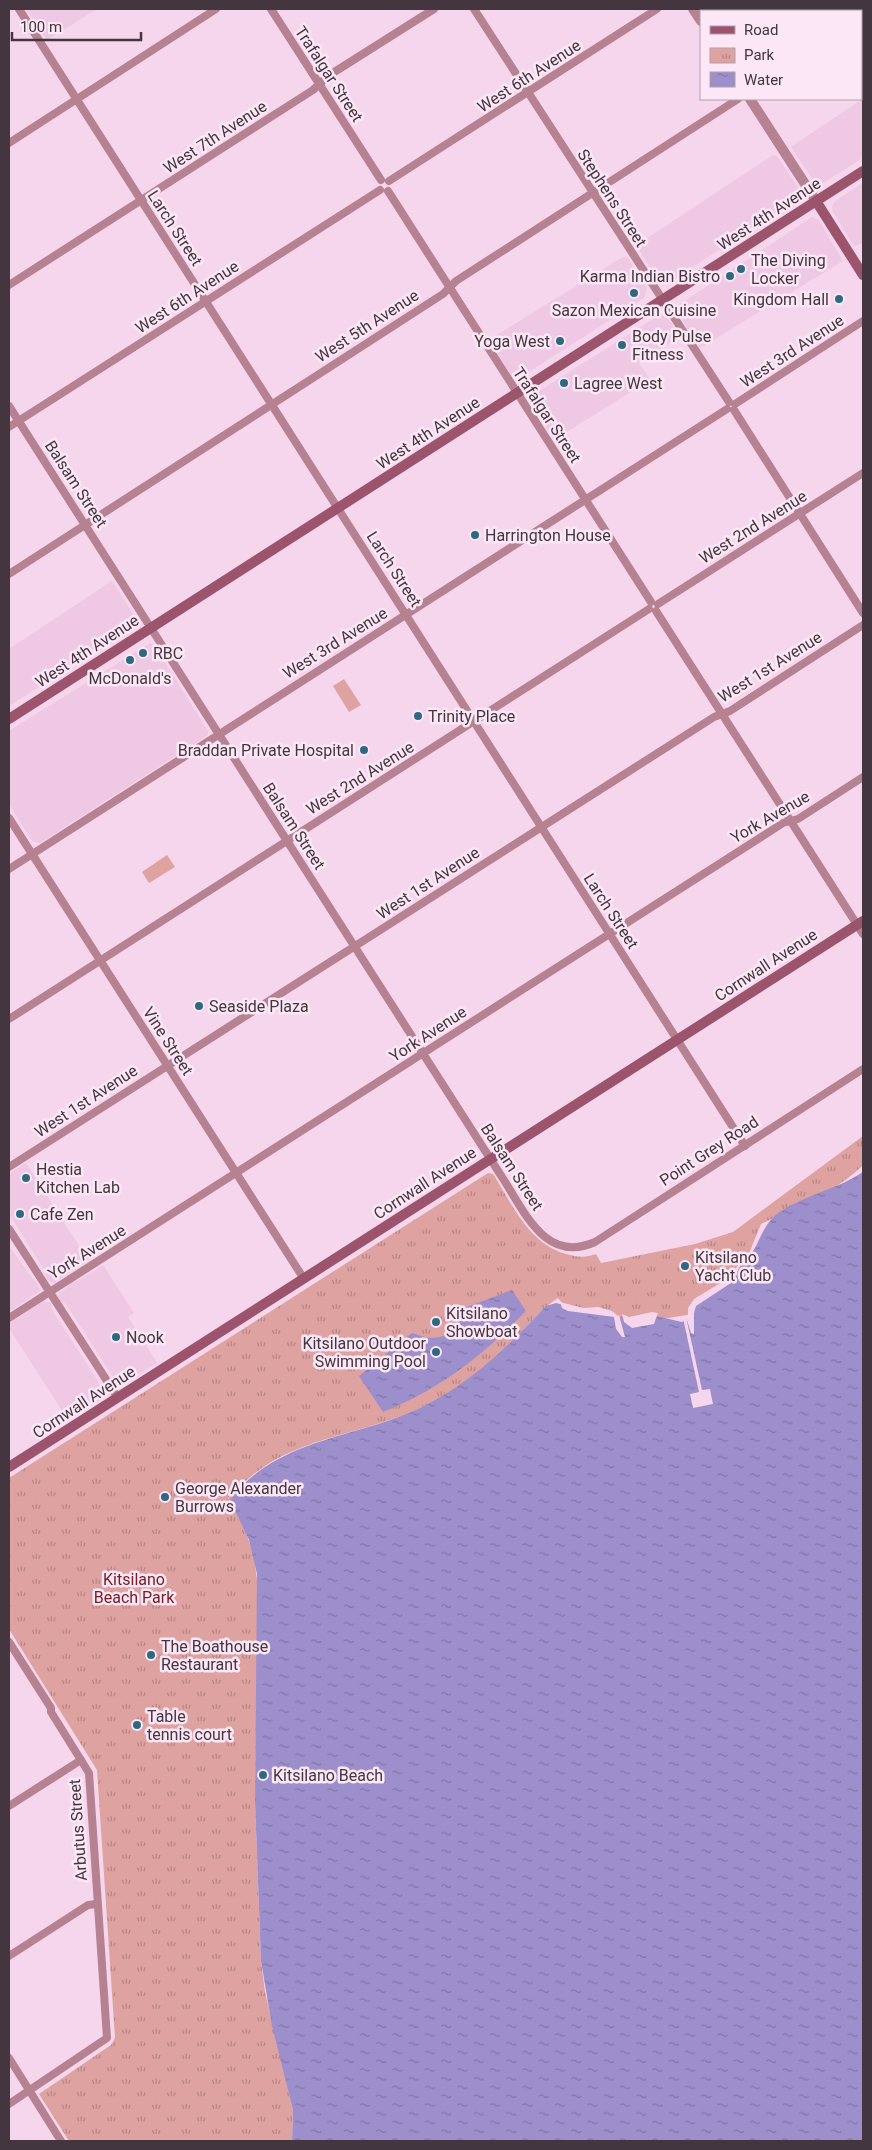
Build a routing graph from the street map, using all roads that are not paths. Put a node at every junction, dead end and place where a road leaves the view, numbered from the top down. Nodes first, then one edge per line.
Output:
1 (19, 9) edge
2 (216, 9) edge
3 (271, 9) edge
4 (434, 9) edge
5 (474, 9) edge
6 (657, 9) edge
7 (693, 9) edge
8 (700, 20) edge
9 (319, 84) junction
10 (528, 93) junction
11 (77, 100) junction
12 (736, 100) edge
13 (751, 100) edge
14 (9, 143) edge
15 (863, 171) edge
16 (385, 181) junction
17 (384, 190) junction
18 (592, 192) junction
19 (141, 200) junction
20 (816, 201) junction
21 (863, 275) edge
22 (9, 285) edge
23 (449, 288) junction
24 (662, 300) junction
25 (206, 301) junction
26 (863, 321) edge
27 (517, 393) junction
28 (272, 405) junction
29 (9, 406) edge
30 (731, 406) junction
31 (18, 421) junction
32 (9, 427) edge
33 (863, 474) edge
34 (585, 500) junction
35 (338, 508) junction
36 (800, 514) junction
37 (86, 524) junction
38 (9, 574) edge
39 (654, 606) junction
40 (863, 613) edge
41 (406, 614) junction
42 (863, 626) edge
43 (151, 628) junction
44 (723, 714) junction
45 (9, 719) edge
46 (475, 722) junction
47 (219, 733) junction
48 (863, 777) edge
49 (9, 818) edge
50 (790, 821) junction
51 (541, 827) junction
52 (287, 840) junction
53 (32, 854) junction
54 (9, 869) edge
55 (860, 923) edge
56 (610, 933) junction
57 (863, 934) edge
58 (355, 946) junction
59 (100, 961) junction
60 (9, 1019) edge
61 (677, 1040) junction
62 (423, 1053) junction
63 (167, 1065) junction
64 (863, 1069) edge
65 (744, 1146) junction
66 (491, 1159) junction
67 (9, 1167) edge
68 (236, 1173) junction
69 (9, 1228) edge
70 (567, 1247) joint
71 (304, 1279) junction
72 (49, 1292) junction
73 (9, 1318) edge
74 (118, 1398) junction
75 (9, 1467) edge
76 (9, 1642) edge
77 (81, 1760) junction
78 (9, 1806) edge
79 (97, 1904) junction
80 (9, 1956) edge
81 (9, 2058) edge
82 (30, 2091) junction
83 (9, 2104) edge
84 (61, 2141) edge

1 - 11 street, Larch Street
2 - 11 street
3 - 9 street, Trafalgar Street
4 - 9 street, West 7th Avenue
5 - 10 street, Stephens Street
6 - 10 street, West 6th Avenue
7 - 8 street
9 - 16 street, Trafalgar Street
9 - 19 street, West 7th Avenue
10 - 16 street, West 6th Avenue
10 - 18 street, Stephens Street
11 - 14 street
11 - 19 street, Larch Street
12 - 18 street, West 5th Avenue
13 - 20 street
15 - 20 main road, West 4th Avenue
16 - 17 street
16 - 17 street
17 - 23 street, Trafalgar Street
17 - 25 street, West 6th Avenue
18 - 23 street, West 5th Avenue
18 - 24 street, Stephens Street
19 - 22 street, West 7th Avenue
19 - 25 street, Larch Street
20 - 21 main road
20 - 24 main road, West 4th Avenue
23 - 27 street, Trafalgar Street
23 - 28 street, West 5th Avenue
24 - 27 main road, West 4th Avenue
24 - 30 street, Stephens Street
25 - 28 street, Larch Street
25 - 31 street, West 6th Avenue
26 - 30 street, West 3rd Avenue
27 - 34 street, Trafalgar Street
27 - 35 main road, West 4th Avenue
28 - 35 street, Larch Street
28 - 37 street, West 5th Avenue
29 - 31 street, Balsam Street
30 - 34 street, West 3rd Avenue
30 - 36 street, Stephens Street
31 - 32 street, West 6th Avenue
31 - 37 street, Balsam Street
33 - 36 street, West 2nd Avenue
34 - 39 street, Trafalgar Street
34 - 41 street, West 3rd Avenue
35 - 41 street, Larch Street
35 - 43 main road, West 4th Avenue
36 - 39 street, West 2nd Avenue
36 - 40 street, Stephens Street
37 - 38 street, West 5th Avenue
37 - 43 street, Balsam Street
39 - 44 street, Trafalgar Street
39 - 46 street, West 2nd Avenue
41 - 46 street, Larch Street
41 - 47 street, West 3rd Avenue
42 - 44 street, West 1st Avenue
43 - 45 main road, West 4th Avenue
43 - 47 street, Balsam Street
44 - 50 street, Trafalgar Street
44 - 51 street, West 1st Avenue
46 - 51 street, Larch Street
46 - 52 street, West 2nd Avenue
47 - 52 street, Balsam Street
47 - 53 street, West 3rd Avenue
48 - 50 street, York Avenue
49 - 53 street, Vine Street
50 - 55 street, Trafalgar Street
50 - 56 street, York Avenue
51 - 56 street, Larch Street
51 - 58 street, West 1st Avenue
52 - 58 street, Balsam Street
52 - 59 street, West 2nd Avenue
53 - 54 street, West 3rd Avenue
53 - 59 street, Vine Street
55 - 57 street, Trafalgar Street
55 - 61 main road, Cornwall Avenue
56 - 61 street, Larch Street
56 - 62 street, York Avenue
58 - 62 street, Balsam Street
58 - 63 street, West 1st Avenue
59 - 60 street, West 2nd Avenue
59 - 63 street, Vine Street
61 - 65 street, Larch Street
61 - 66 main road, Cornwall Avenue
62 - 66 street, Balsam Street
62 - 68 street, York Avenue
63 - 67 street, West 1st Avenue
63 - 68 street, Vine Street
64 - 65 street, Point Grey Road
65 - 70 street, Point Grey Road
66 - 70 street, Balsam Street
66 - 71 main road, Cornwall Avenue
68 - 71 street, Vine Street
68 - 72 street, York Avenue
69 - 72 street
71 - 74 main road, Cornwall Avenue
72 - 73 street, York Avenue
72 - 74 street
74 - 75 main road, Cornwall Avenue
76 - 77 street, Arbutus Street
77 - 78 street
77 - 79 street, Arbutus Street
79 - 80 street
79 - 82 street, Arbutus Street
81 - 82 street
82 - 83 street
82 - 84 street

